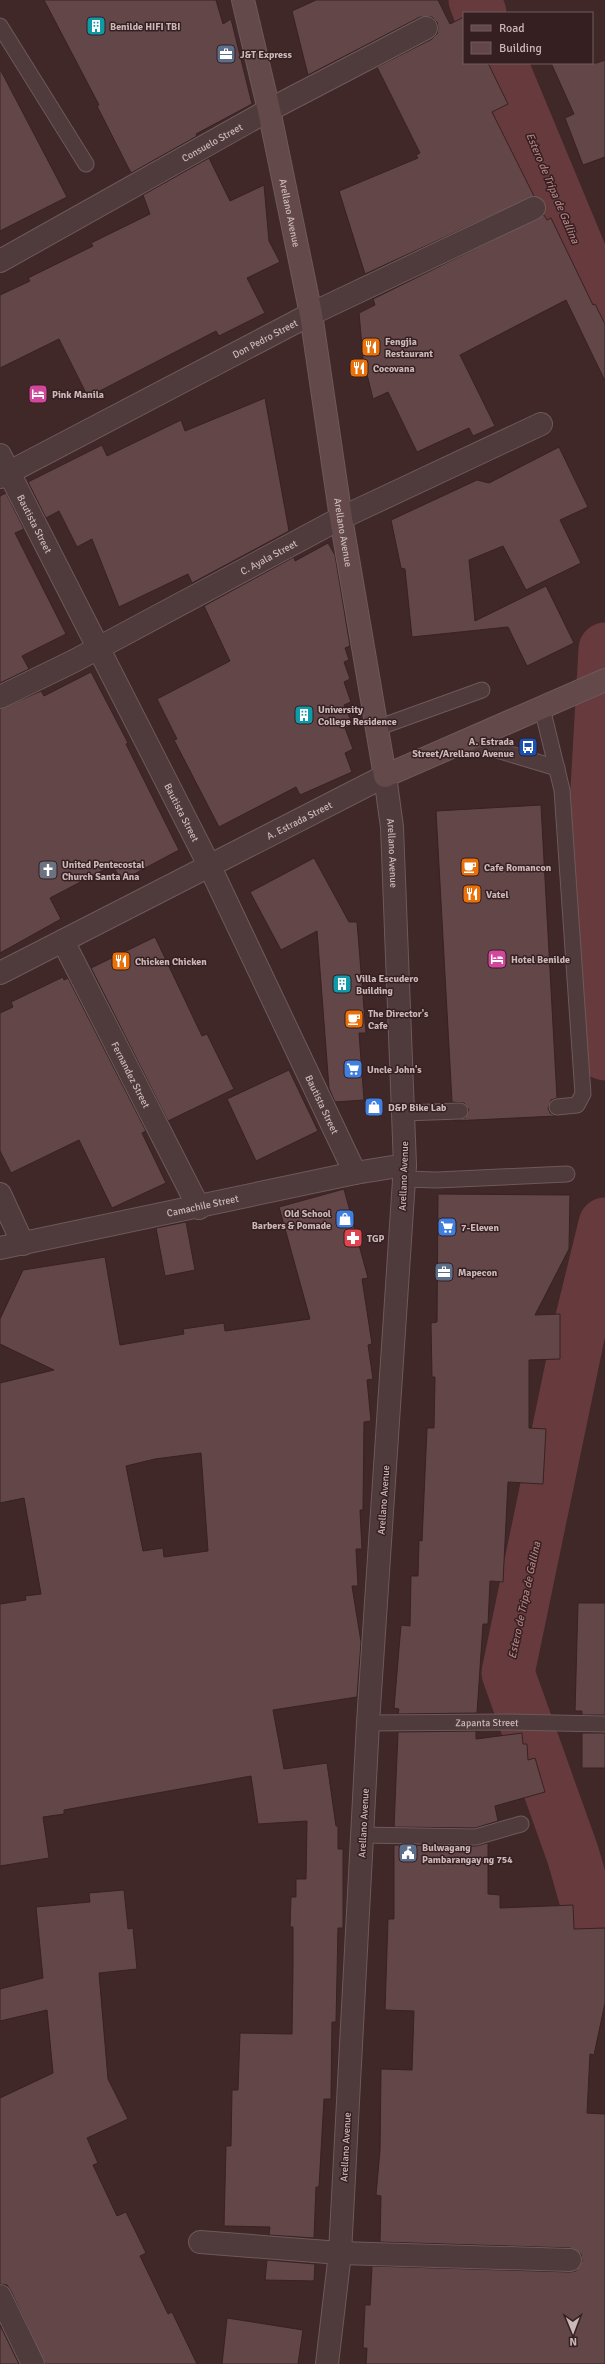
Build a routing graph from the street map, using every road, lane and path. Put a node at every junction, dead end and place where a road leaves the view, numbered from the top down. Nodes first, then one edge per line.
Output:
1 (243, 0) edge
2 (0, 26) edge
3 (426, 28) dead end
4 (269, 110) junction
5 (86, 164) dead end
6 (534, 208) dead end
7 (0, 261) edge
8 (311, 314) junction
9 (541, 424) dead end
10 (3, 469) edge
11 (341, 518) junction
12 (99, 648) junction
13 (605, 680) edge
14 (482, 690) dead end
15 (0, 696) edge
16 (542, 708) junction
17 (377, 728) junction
18 (467, 741) junction
19 (557, 768) junction
20 (385, 776) junction
21 (210, 866) junction
22 (63, 941) junction
23 (0, 973) edge
24 (557, 1107) dead end
25 (460, 1111) dead end
26 (403, 1113) junction
27 (405, 1172) junction
28 (355, 1173) junction
29 (567, 1174) dead end
30 (0, 1194) edge
31 (198, 1208) junction
32 (23, 1244) junction
33 (0, 1248) edge
34 (368, 1723) junction
35 (605, 1724) edge
36 (521, 1824) dead end
37 (362, 1835) junction
38 (200, 2242) dead end
39 (340, 2253) junction
40 (570, 2260) dead end
41 (0, 2296) edge
42 (32, 2364) edge
43 (326, 2364) edge

1 - 4 main road, Arellano Avenue
2 - 5 lane
3 - 4 street, Consuelo Street
4 - 7 street, Consuelo Street
4 - 8 main road, Arellano Avenue
6 - 8 street, Don Pedro Street
8 - 10 street, Don Pedro Street
8 - 11 main road, Arellano Avenue
9 - 11 street, C. Ayala Street
10 - 12 street, Bautista Street
11 - 12 street, C. Ayala Street
11 - 17 main road, Arellano Avenue
12 - 15 street, C. Ayala Street
12 - 21 street, Bautista Street
13 - 16 main road, A. Estrada Street
14 - 17 lane
16 - 18 main road, A. Estrada Street
16 - 19 lane
17 - 20 main road, Arellano Avenue
18 - 19 lane
18 - 20 main road, A. Estrada Street
19 - 24 lane
20 - 21 street, A. Estrada Street
20 - 26 street, Arellano Avenue
21 - 22 street, A. Estrada Street
21 - 28 street, Bautista Street
22 - 23 street, A. Estrada Street
22 - 31 street, Fernandez Street
25 - 26 lane
26 - 27 street, Arellano Avenue
27 - 28 street, Camachile Street
27 - 29 lane
27 - 34 street, Arellano Avenue
28 - 31 street, Camachile Street
30 - 32 street
31 - 32 street, Camachile Street
32 - 33 street, Camachile Street
34 - 35 lane, Zapanta Street
34 - 37 street, Arellano Avenue
36 - 37 lane
37 - 39 street, Arellano Avenue
38 - 39 street
39 - 40 street
39 - 43 street, Arellano Avenue
41 - 42 street

